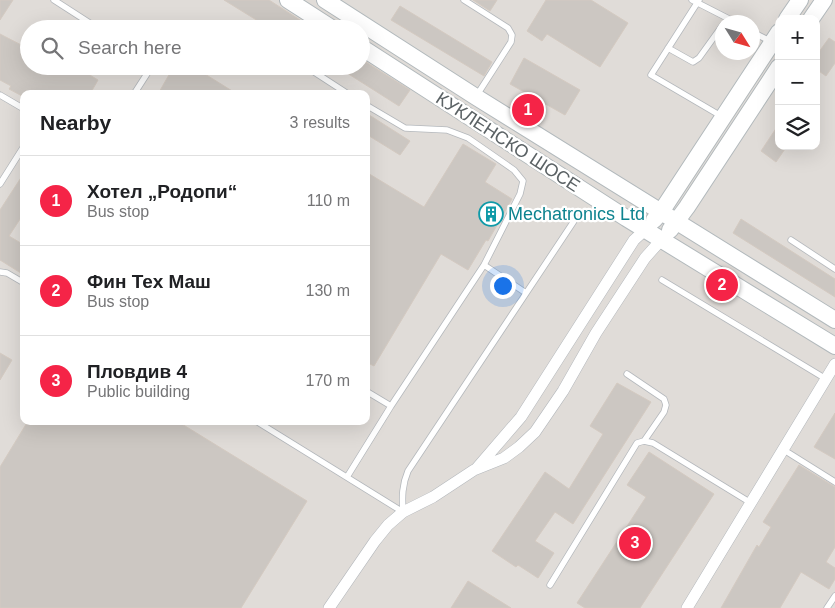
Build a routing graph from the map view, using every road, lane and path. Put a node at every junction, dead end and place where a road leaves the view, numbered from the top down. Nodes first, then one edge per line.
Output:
1 (54, 0) edge
2 (288, 0) edge
3 (325, 0) edge
4 (464, 0) edge
5 (800, 0) edge
6 (824, 0) edge
7 (696, 1) edge
8 (717, 15) edge
9 (790, 15) edge
10 (814, 15) edge
11 (85, 20) edge
12 (315, 20) edge
13 (356, 20) edge
14 (370, 29) edge
15 (760, 34) edge
16 (715, 36) edge
17 (775, 37) edge
18 (668, 48) junction
19 (370, 53) edge
20 (775, 73) edge
21 (146, 75) edge
22 (319, 75) edge
23 (137, 90) edge
24 (342, 90) edge
25 (0, 96) edge
26 (476, 96) junction
27 (20, 107) edge
28 (370, 107) edge
29 (723, 118) junction
30 (20, 152) edge
31 (0, 184) edge
32 (661, 212) junction
33 (574, 221) dead end
34 (677, 222) junction
35 (646, 229) junction
36 (662, 239) junction
37 (792, 240) dead end
38 (484, 265) junction
39 (835, 269) edge
40 (0, 272) edge
41 (662, 280) dead end
42 (20, 281) edge
43 (526, 293) junction
44 (835, 320) edge
45 (835, 346) edge
46 (835, 364) edge
47 (627, 374) dead end
48 (826, 379) junction
49 (370, 393) edge
50 (391, 406) junction
51 (262, 425) edge
52 (644, 441) junction
53 (784, 450) junction
54 (474, 470) junction
55 (347, 477) junction
56 (835, 482) edge
57 (752, 503) junction
58 (403, 512) junction
59 (550, 585) dead end
60 (835, 596) edge
61 (329, 608) edge
62 (688, 608) edge
63 (827, 608) edge

1 - 11 lane
2 - 12 main road
3 - 13 main road, КУКЛЕНСКО ШОСЕ
4 - 26 lane
5 - 9 main road
6 - 10 main road
7 - 8 lane
7 - 18 lane
14 - 26 main road, КУКЛЕНСКО ШОСЕ
15 - 17 lane
16 - 18 lane
17 - 29 main road
18 - 29 lane
19 - 35 main road, КУКЛЕНСКО ШОСЕ
20 - 34 main road
21 - 23 lane
22 - 24 lane
25 - 27 lane
26 - 32 main road, КУКЛЕНСКО ШОСЕ
28 - 38 lane
29 - 32 main road
30 - 31 lane
32 - 34 main road, КУКЛЕНСКО ШОСЕ
32 - 35 main road
33 - 43 lane
34 - 36 main road
34 - 44 main road, КУКЛЕНСКО ШОСЕ
35 - 36 main road, КУКЛЕНСКО ШОСЕ
35 - 54 street
36 - 45 main road, КУКЛЕНСКО ШОСЕ
36 - 54 street
37 - 39 lane
38 - 43 lane
38 - 50 lane
40 - 42 lane
41 - 48 lane
43 - 58 lane
46 - 48 street
47 - 52 lane
48 - 53 street
49 - 50 lane
50 - 55 lane
51 - 55 lane
52 - 57 lane
52 - 59 lane
53 - 56 lane
53 - 57 street
54 - 58 street
55 - 58 lane
57 - 62 street
58 - 61 street
60 - 63 lane

